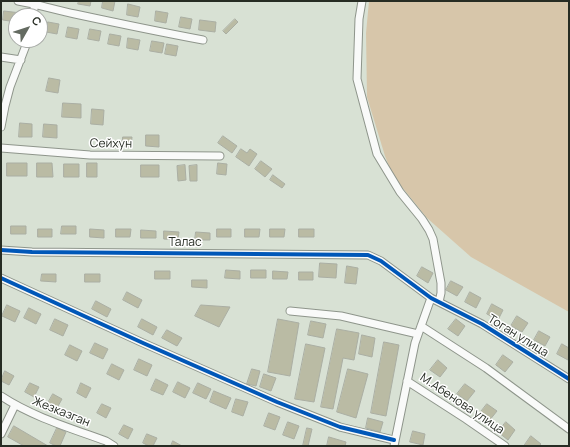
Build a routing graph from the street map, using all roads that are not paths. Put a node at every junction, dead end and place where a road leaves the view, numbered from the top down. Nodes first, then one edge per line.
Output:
1 (18, 1) edge
2 (362, 1) edge
3 (35, 2) edge
4 (203, 40) dead end
5 (25, 48) edge
6 (1, 57) edge
7 (21, 60) junction
8 (1, 127) edge
9 (1, 148) edge
10 (220, 156) dead end
11 (1, 250) edge
12 (368, 255) joint
13 (1, 278) edge
14 (431, 298) junction
15 (439, 302) junction
16 (290, 311) dead end
17 (421, 326) junction
18 (418, 334) junction
19 (569, 379) edge
20 (407, 381) junction
21 (1, 396) edge
22 (15, 405) junction
23 (569, 429) edge
24 (1, 434) edge
25 (394, 443) edge
26 (494, 443) edge
27 (114, 446) edge
28 (504, 446) edge

1 - 3 street
2 - 15 street
3 - 4 street
5 - 7 street
6 - 7 street
7 - 8 street
9 - 10 street, Сейхун
11 - 12 street, Талас
12 - 14 street, Тоган улица
13 - 25 street
14 - 15 street, Тоган улица
14 - 17 street, М.Абенова улица
15 - 19 street, Тоган улица
16 - 18 street
17 - 18 street, М.Абенова улица
17 - 23 street
18 - 20 street, М.Абенова улица
20 - 25 street, М.Абенова улица
20 - 26 street, М.Абенова улица
21 - 22 street, Жезказган
22 - 24 street
22 - 27 street, Жезказган
26 - 28 street, М.Абенова улица

